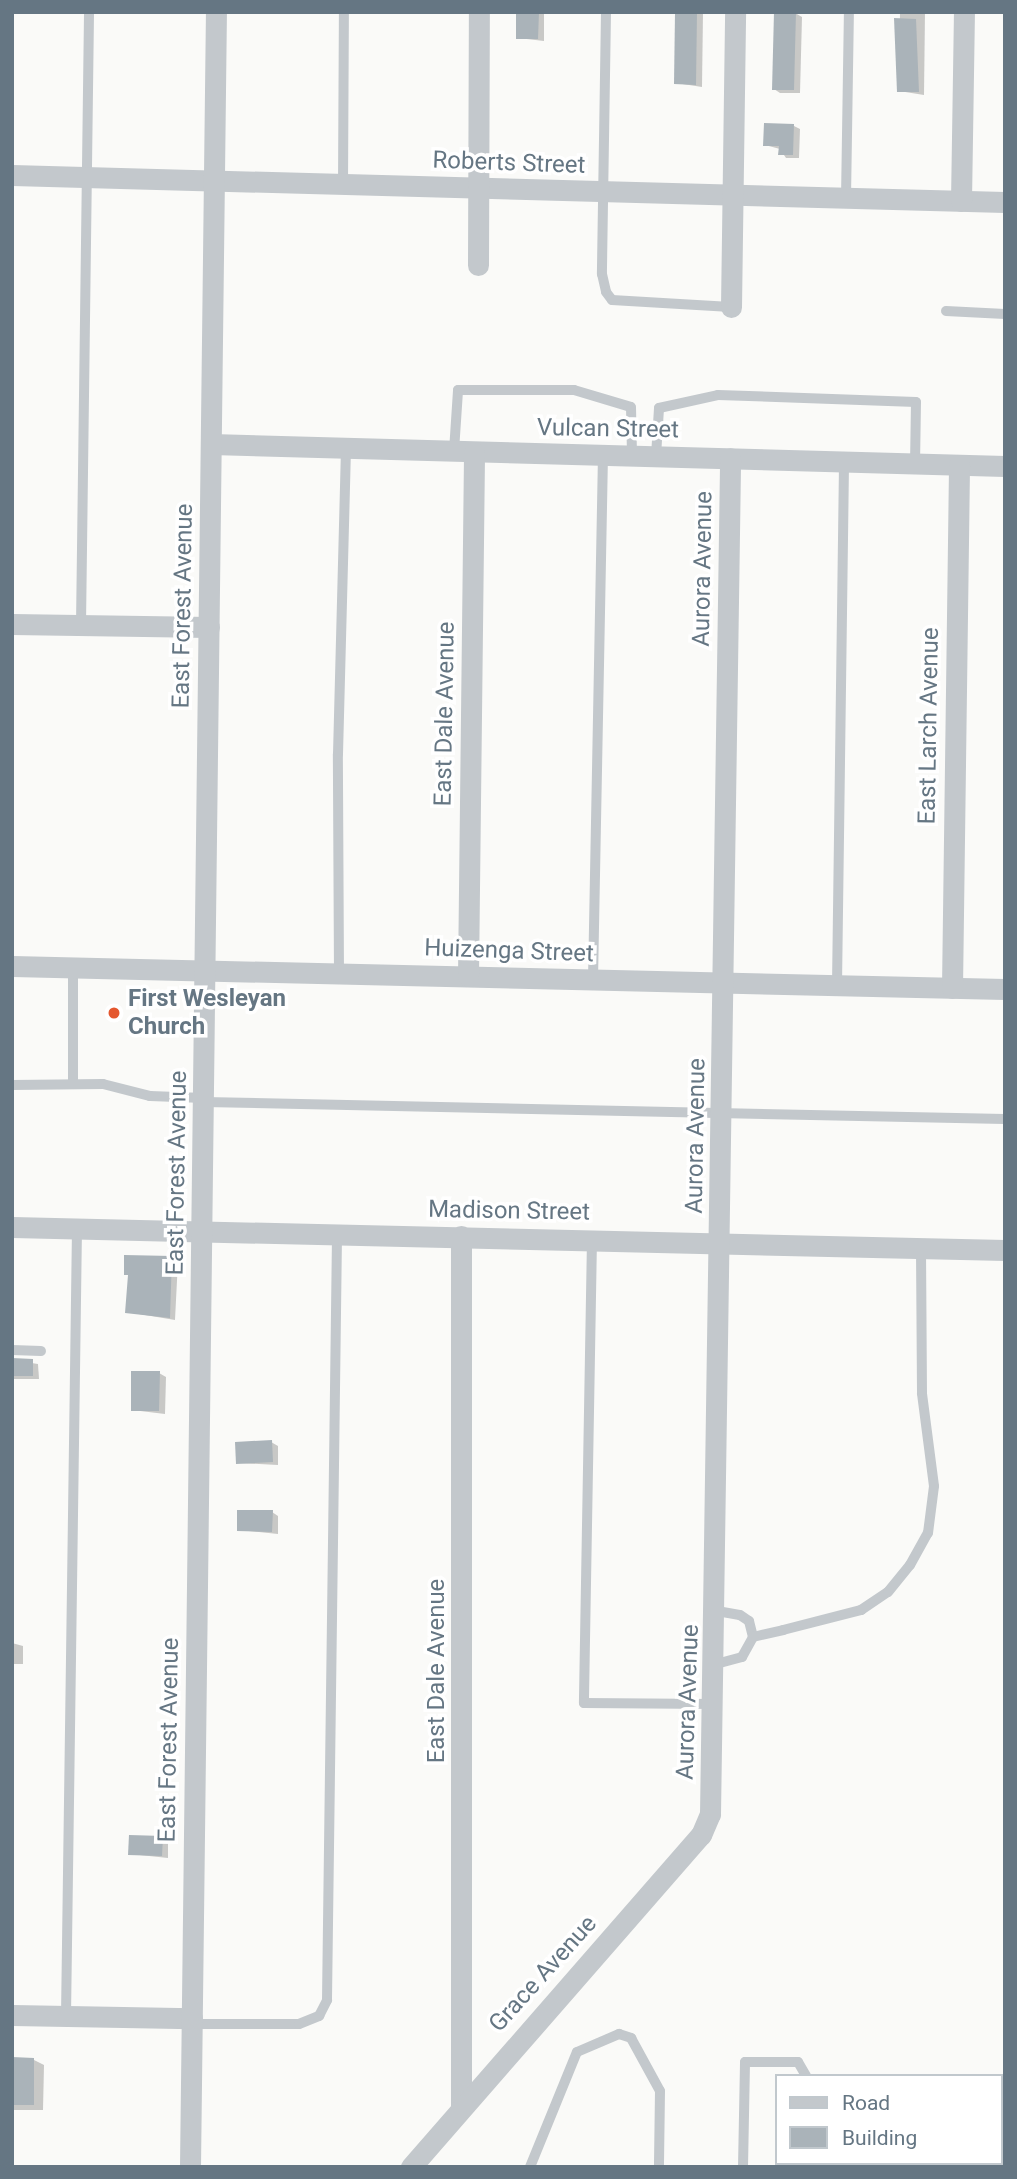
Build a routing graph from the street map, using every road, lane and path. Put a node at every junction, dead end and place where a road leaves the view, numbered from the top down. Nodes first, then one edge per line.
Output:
1 (89, 12) edge
2 (216, 12) edge
3 (344, 12) edge
4 (479, 12) edge
5 (606, 12) edge
6 (735, 12) edge
7 (849, 12) edge
8 (964, 12) edge
9 (12, 175) edge
10 (87, 178) junction
11 (215, 181) junction
12 (343, 185) junction
13 (478, 188) junction
14 (604, 192) junction
15 (733, 195) junction
16 (846, 198) junction
17 (961, 201) junction
18 (1005, 202) edge
19 (478, 265) dead end
20 (731, 307) joint
21 (946, 311) dead end
22 (1005, 314) edge
23 (211, 444) junction
24 (346, 447) junction
25 (464, 452) junction
26 (603, 455) junction
27 (632, 456) junction
28 (656, 456) junction
29 (730, 458) junction
30 (844, 461) junction
31 (915, 463) junction
32 (959, 465) junction
33 (1005, 466) edge
34 (12, 624) edge
35 (81, 625) junction
36 (209, 627) junction
37 (12, 966) edge
38 (73, 967) junction
39 (205, 970) junction
40 (339, 973) junction
41 (468, 976) junction
42 (593, 980) junction
43 (724, 982) junction
44 (837, 985) junction
45 (952, 988) junction
46 (1005, 989) edge
47 (73, 1084) junction
48 (12, 1085) edge
49 (204, 1100) junction
50 (723, 1112) junction
51 (1005, 1119) edge
52 (12, 1227) edge
53 (77, 1228) junction
54 (202, 1231) junction
55 (337, 1234) junction
56 (461, 1236) junction
57 (592, 1239) junction
58 (722, 1243) junction
59 (921, 1248) junction
60 (1005, 1250) edge
61 (12, 1350) edge
62 (41, 1352) dead end
63 (717, 1611) junction
64 (753, 1637) junction
65 (716, 1664) junction
66 (715, 1704) junction
67 (710, 1814) joint
68 (12, 2015) edge
69 (66, 2016) junction
70 (192, 2021) junction
71 (805, 2074) edge
72 (461, 2106) junction
73 (190, 2167) edge
74 (411, 2167) edge
75 (530, 2167) edge
76 (659, 2167) edge
77 (743, 2167) edge

1 - 10 lane
2 - 11 street, East Forest Avenue
3 - 12 lane
4 - 13 street
5 - 14 lane
6 - 15 street
7 - 16 lane
8 - 17 street
9 - 10 street, Roberts Street
10 - 11 street, Roberts Street
10 - 35 lane
11 - 12 street, Roberts Street
11 - 23 street, East Forest Avenue
12 - 13 street, Roberts Street
13 - 14 street, Roberts Street
13 - 19 street
14 - 15 street, Roberts Street
14 - 20 lane
15 - 16 street, Roberts Street
15 - 20 street
16 - 17 street, Roberts Street
17 - 18 street, Roberts Street
21 - 22 lane
23 - 24 street, Vulcan Street
23 - 36 street, East Forest Avenue
24 - 25 street, Vulcan Street
24 - 40 lane
25 - 26 street, Vulcan Street
25 - 27 lane
25 - 41 street, East Dale Avenue
26 - 27 street, Vulcan Street
26 - 42 lane
27 - 28 street, Vulcan Street
28 - 29 street, Vulcan Street
28 - 31 lane
29 - 30 street, Vulcan Street
29 - 43 street, Aurora Avenue
30 - 31 street, Vulcan Street
30 - 44 lane
31 - 32 street, Vulcan Street
32 - 33 street, Vulcan Street
32 - 45 street, East Larch Avenue
34 - 35 street
35 - 36 street
36 - 39 street, East Forest Avenue
37 - 38 street, Huizenga Street
38 - 39 street, Huizenga Street
38 - 47 lane
39 - 40 street, Huizenga Street
39 - 49 street, East Forest Avenue
40 - 41 street, Huizenga Street
41 - 42 street, Huizenga Street
42 - 43 street, Huizenga Street
43 - 44 street, Huizenga Street
43 - 50 street, Aurora Avenue
44 - 45 street, Huizenga Street
45 - 46 street, Huizenga Street
47 - 48 lane
47 - 49 lane
49 - 50 lane
49 - 54 street, East Forest Avenue
50 - 51 lane
50 - 58 street, Aurora Avenue
52 - 53 street, Madison Street
53 - 54 street, Madison Street
53 - 69 lane
54 - 55 street, Madison Street
54 - 70 street, East Forest Avenue
55 - 56 street, Madison Street
55 - 70 lane
56 - 57 street, Madison Street
56 - 72 street, East Dale Avenue
57 - 58 street, Madison Street
57 - 66 lane
58 - 59 street, Madison Street
58 - 63 street, Aurora Avenue
59 - 60 street, Madison Street
59 - 64 lane
61 - 62 lane
63 - 64 lane
63 - 65 street, Aurora Avenue
64 - 65 lane
65 - 66 street, Aurora Avenue
66 - 67 street, Aurora Avenue
67 - 72 street, Grace Avenue
68 - 69 street
69 - 70 street
70 - 73 street, East Forest Avenue
71 - 77 lane
72 - 74 street, Grace Avenue
75 - 76 lane

